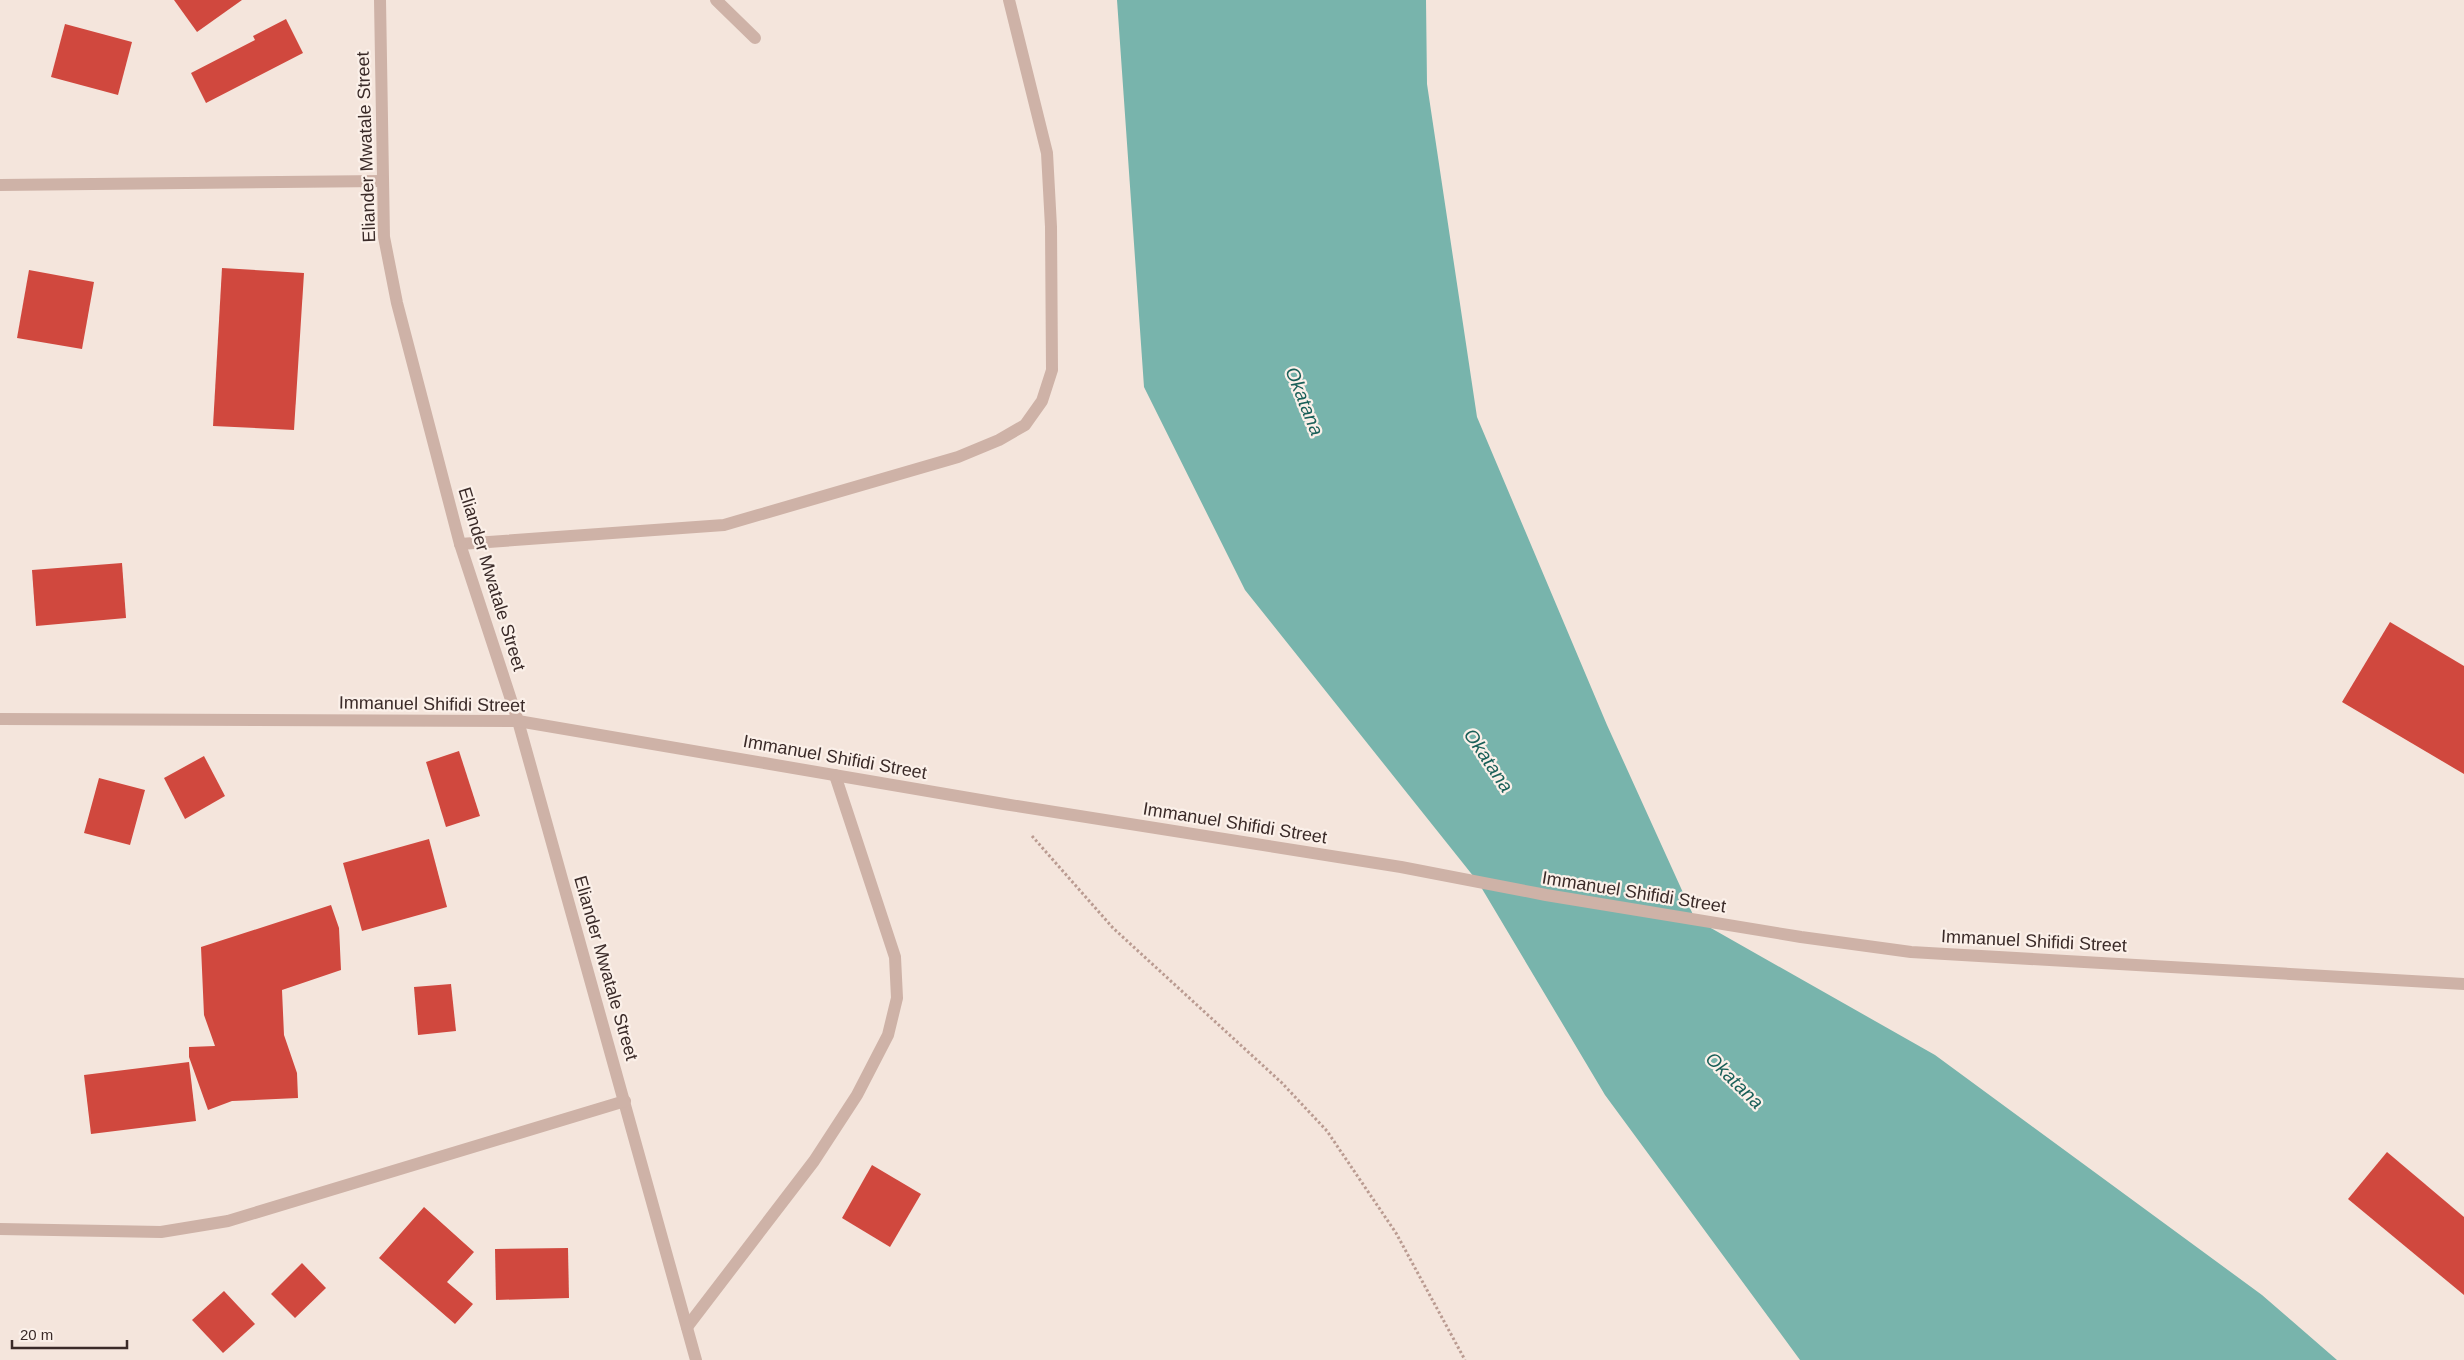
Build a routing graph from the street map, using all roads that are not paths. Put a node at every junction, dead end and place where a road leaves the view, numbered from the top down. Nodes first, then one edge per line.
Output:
1 (380, 0) edge
2 (716, 0) edge
3 (1009, 0) edge
4 (755, 38) dead end
5 (383, 181) junction
6 (0, 185) edge
7 (460, 544) junction
8 (0, 719) edge
9 (518, 721) junction
10 (835, 775) junction
11 (2464, 984) edge
12 (625, 1101) junction
13 (0, 1229) edge
14 (687, 1327) junction
15 (696, 1360) edge

1 - 5 street, Eliander Mwatale Street
2 - 4 street
3 - 7 street
5 - 6 street
5 - 7 street, Eliander Mwatale Street
7 - 9 street, Eliander Mwatale Street
8 - 9 street, Immanuel Shifidi Street
9 - 10 street, Immanuel Shifidi Street
9 - 12 street, Eliander Mwatale Street
10 - 11 street, Immanuel Shifidi Street
10 - 14 street
12 - 13 street
12 - 14 street, Eliander Mwatale Street
14 - 15 street, Eliander Mwatale Street

